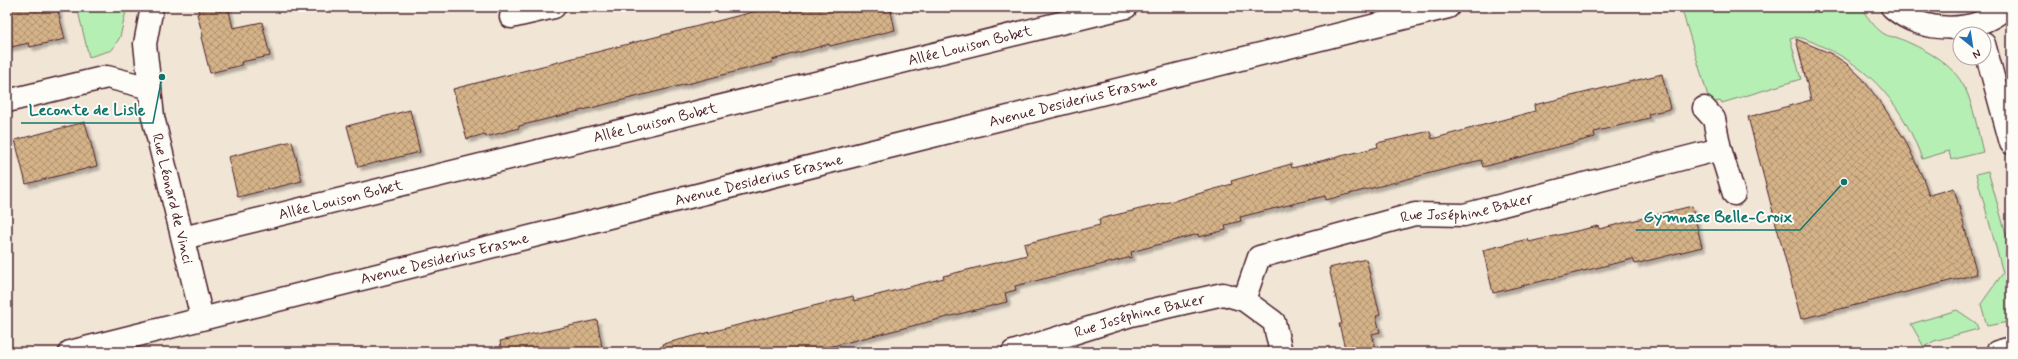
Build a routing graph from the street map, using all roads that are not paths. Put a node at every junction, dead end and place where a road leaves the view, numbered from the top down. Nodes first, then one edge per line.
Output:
1 (152, 7) edge
2 (554, 7) edge
3 (1126, 7) edge
4 (1448, 7) edge
5 (1892, 7) edge
6 (2006, 7) edge
7 (511, 17) dead end
8 (1989, 26) edge
9 (1952, 28) edge
10 (1990, 66) edge
11 (150, 88) junction
12 (7, 101) edge
13 (1704, 108) dead end
14 (2011, 143) edge
15 (1720, 149) junction
16 (1734, 194) dead end
17 (183, 238) junction
18 (1244, 300) junction
19 (202, 318) junction
20 (2011, 348) edge
21 (70, 352) edge
22 (1013, 352) edge
23 (1281, 352) edge
24 (1997, 352) edge

1 - 11 street, Rue Léonard de Vinci
2 - 7 street
3 - 17 street, Allée Louison Bobet
4 - 19 street, Avenue Desiderius Erasme
5 - 9 street
6 - 8 street
10 - 14 street
11 - 12 street
11 - 17 street, Rue Léonard de Vinci
13 - 15 street
15 - 16 street
15 - 18 street, Rue Joséphine Baker
17 - 19 street, Rue Léonard de Vinci
18 - 22 street, Rue Joséphine Baker
18 - 23 street, Rue Joséphine Baker
19 - 21 street, Avenue Desiderius Erasme
20 - 24 street

